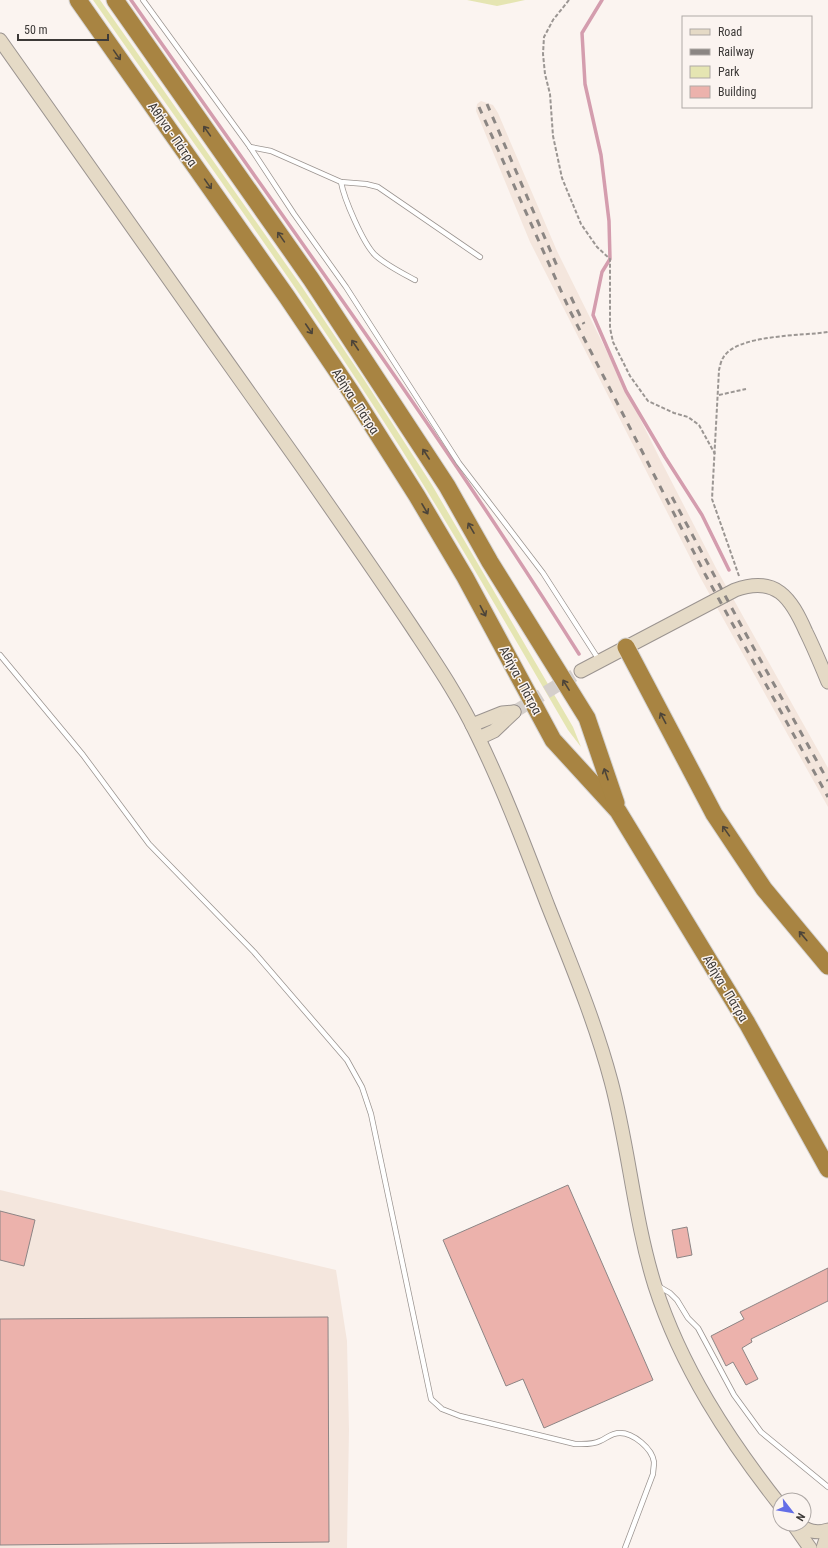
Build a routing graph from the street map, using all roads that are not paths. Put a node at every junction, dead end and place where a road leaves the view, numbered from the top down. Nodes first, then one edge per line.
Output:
1 (78, 0) edge
2 (115, 0) edge
3 (143, 0) edge
4 (0, 40) edge
5 (250, 147) junction
6 (341, 182) junction
7 (480, 257) dead end
8 (415, 280) dead end
9 (626, 647) junction
10 (0, 656) edge
11 (600, 661) junction
12 (581, 671) tunnel mouth
13 (828, 682) edge
14 (472, 725) junction
15 (479, 738) junction
16 (618, 811) junction
17 (828, 966) edge
18 (828, 1169) edge
19 (655, 1286) junction
20 (828, 1487) edge
21 (772, 1495) edge
22 (812, 1531) edge
23 (828, 1531) edge
24 (799, 1532) edge
25 (625, 1548) edge
26 (810, 1548) edge
27 (823, 1548) edge

1 -> 16 highway, Αθήνα - Πάτρα
16 -> 2 highway, Αθήνα - Πάτρα
3 - 5 lane
4 - 14 street
5 - 6 lane
5 - 11 lane
6 - 7 lane
6 - 8 lane
9 - 11 street
9 - 13 street
17 -> 9 highway
10 - 25 lane
11 - 12 street
14 - 15 street
14 - 15 street
15 - 19 street
16 - 18 highway, Αθήνα - Πάτρα
19 - 20 lane
19 - 21 street
22 - 23 street
23 - 27 street
24 - 26 street

